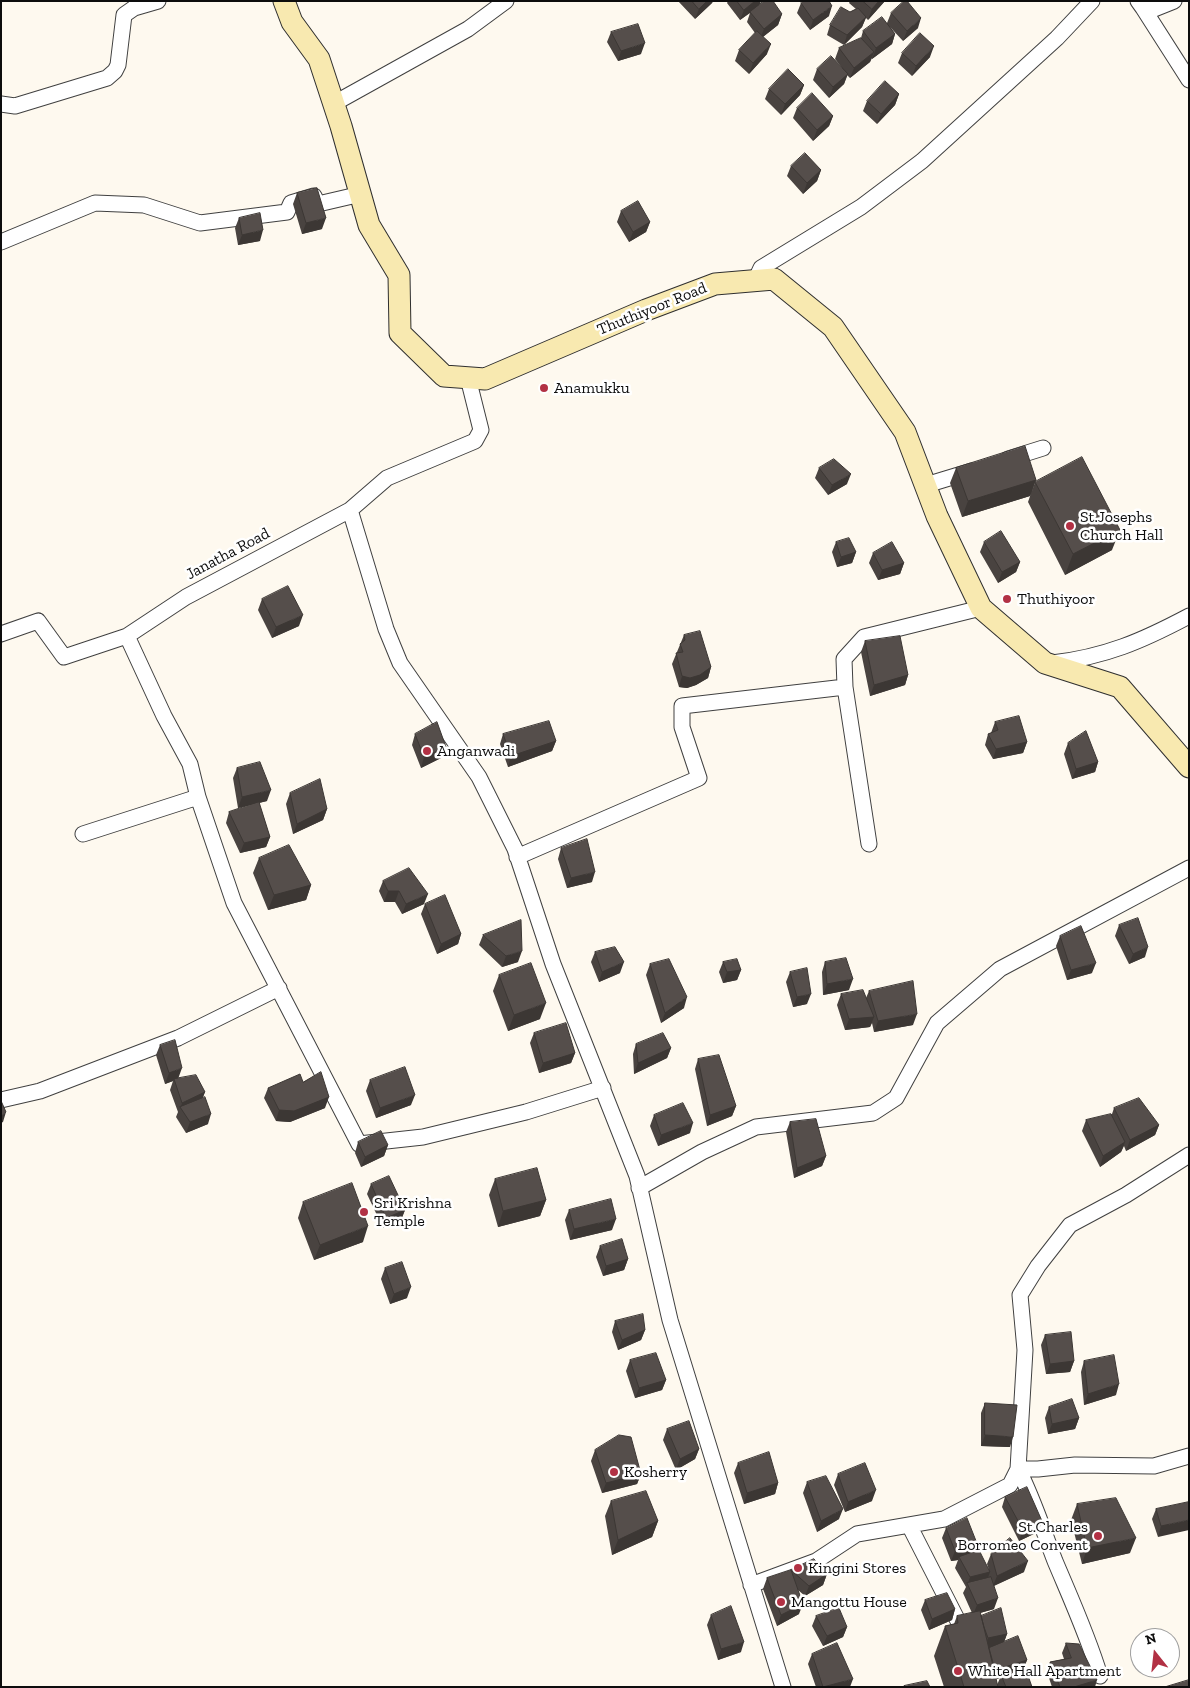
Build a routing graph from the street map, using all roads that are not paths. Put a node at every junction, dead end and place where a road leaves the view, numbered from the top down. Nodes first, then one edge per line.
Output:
1 (284, 1) edge
2 (506, 1) edge
3 (1092, 1) edge
4 (1174, 1) edge
5 (149, 2) edge
6 (1140, 4) edge
7 (1189, 80) edge
8 (1, 104) edge
9 (333, 104) junction
10 (360, 194) junction
11 (1, 242) edge
12 (755, 280) junction
13 (468, 378) junction
14 (1043, 448) dead end
15 (926, 485) junction
16 (350, 510) junction
17 (981, 608) junction
18 (1189, 616) edge
19 (1, 634) edge
20 (127, 636) junction
21 (1045, 663) junction
22 (845, 687) junction
23 (1189, 767) edge
24 (198, 797) junction
25 (83, 834) dead end
26 (869, 844) dead end
27 (517, 856) junction
28 (1189, 868) edge
29 (279, 988) junction
30 (602, 1088) junction
31 (1, 1100) edge
32 (1189, 1155) edge
33 (639, 1188) junction
34 (1189, 1456) edge
35 (1018, 1469) junction
36 (909, 1525) junction
37 (751, 1585) junction
38 (974, 1650) edge
39 (1100, 1676) dead end
40 (783, 1687) edge

1 - 9 main road, Thuthiyoor Road
2 - 9 street
3 - 12 street
4 - 6 street
5 - 8 street
6 - 7 street
9 - 10 main road, Thuthiyoor Road
10 - 11 street
10 - 13 main road, Thuthiyoor Road
12 - 13 main road, Thuthiyoor Road
12 - 15 main road, Thuthiyoor Road
13 - 16 street, Janatha Road
14 - 15 street
15 - 17 main road, Thuthiyoor Road
16 - 20 street, Janatha Road
16 - 27 street
17 - 21 main road, Thuthiyoor Road
17 - 22 street
18 - 21 street
19 - 20 street, Janatha Road
20 - 24 street
21 - 23 main road, Thuthiyoor Road
22 - 26 street
22 - 27 street
24 - 25 street
24 - 29 street
27 - 30 street
28 - 33 street
29 - 30 street
29 - 31 street
30 - 33 street
32 - 35 street
33 - 37 street
34 - 35 street
35 - 36 street
35 - 39 street
36 - 37 street
36 - 38 street
37 - 40 street

